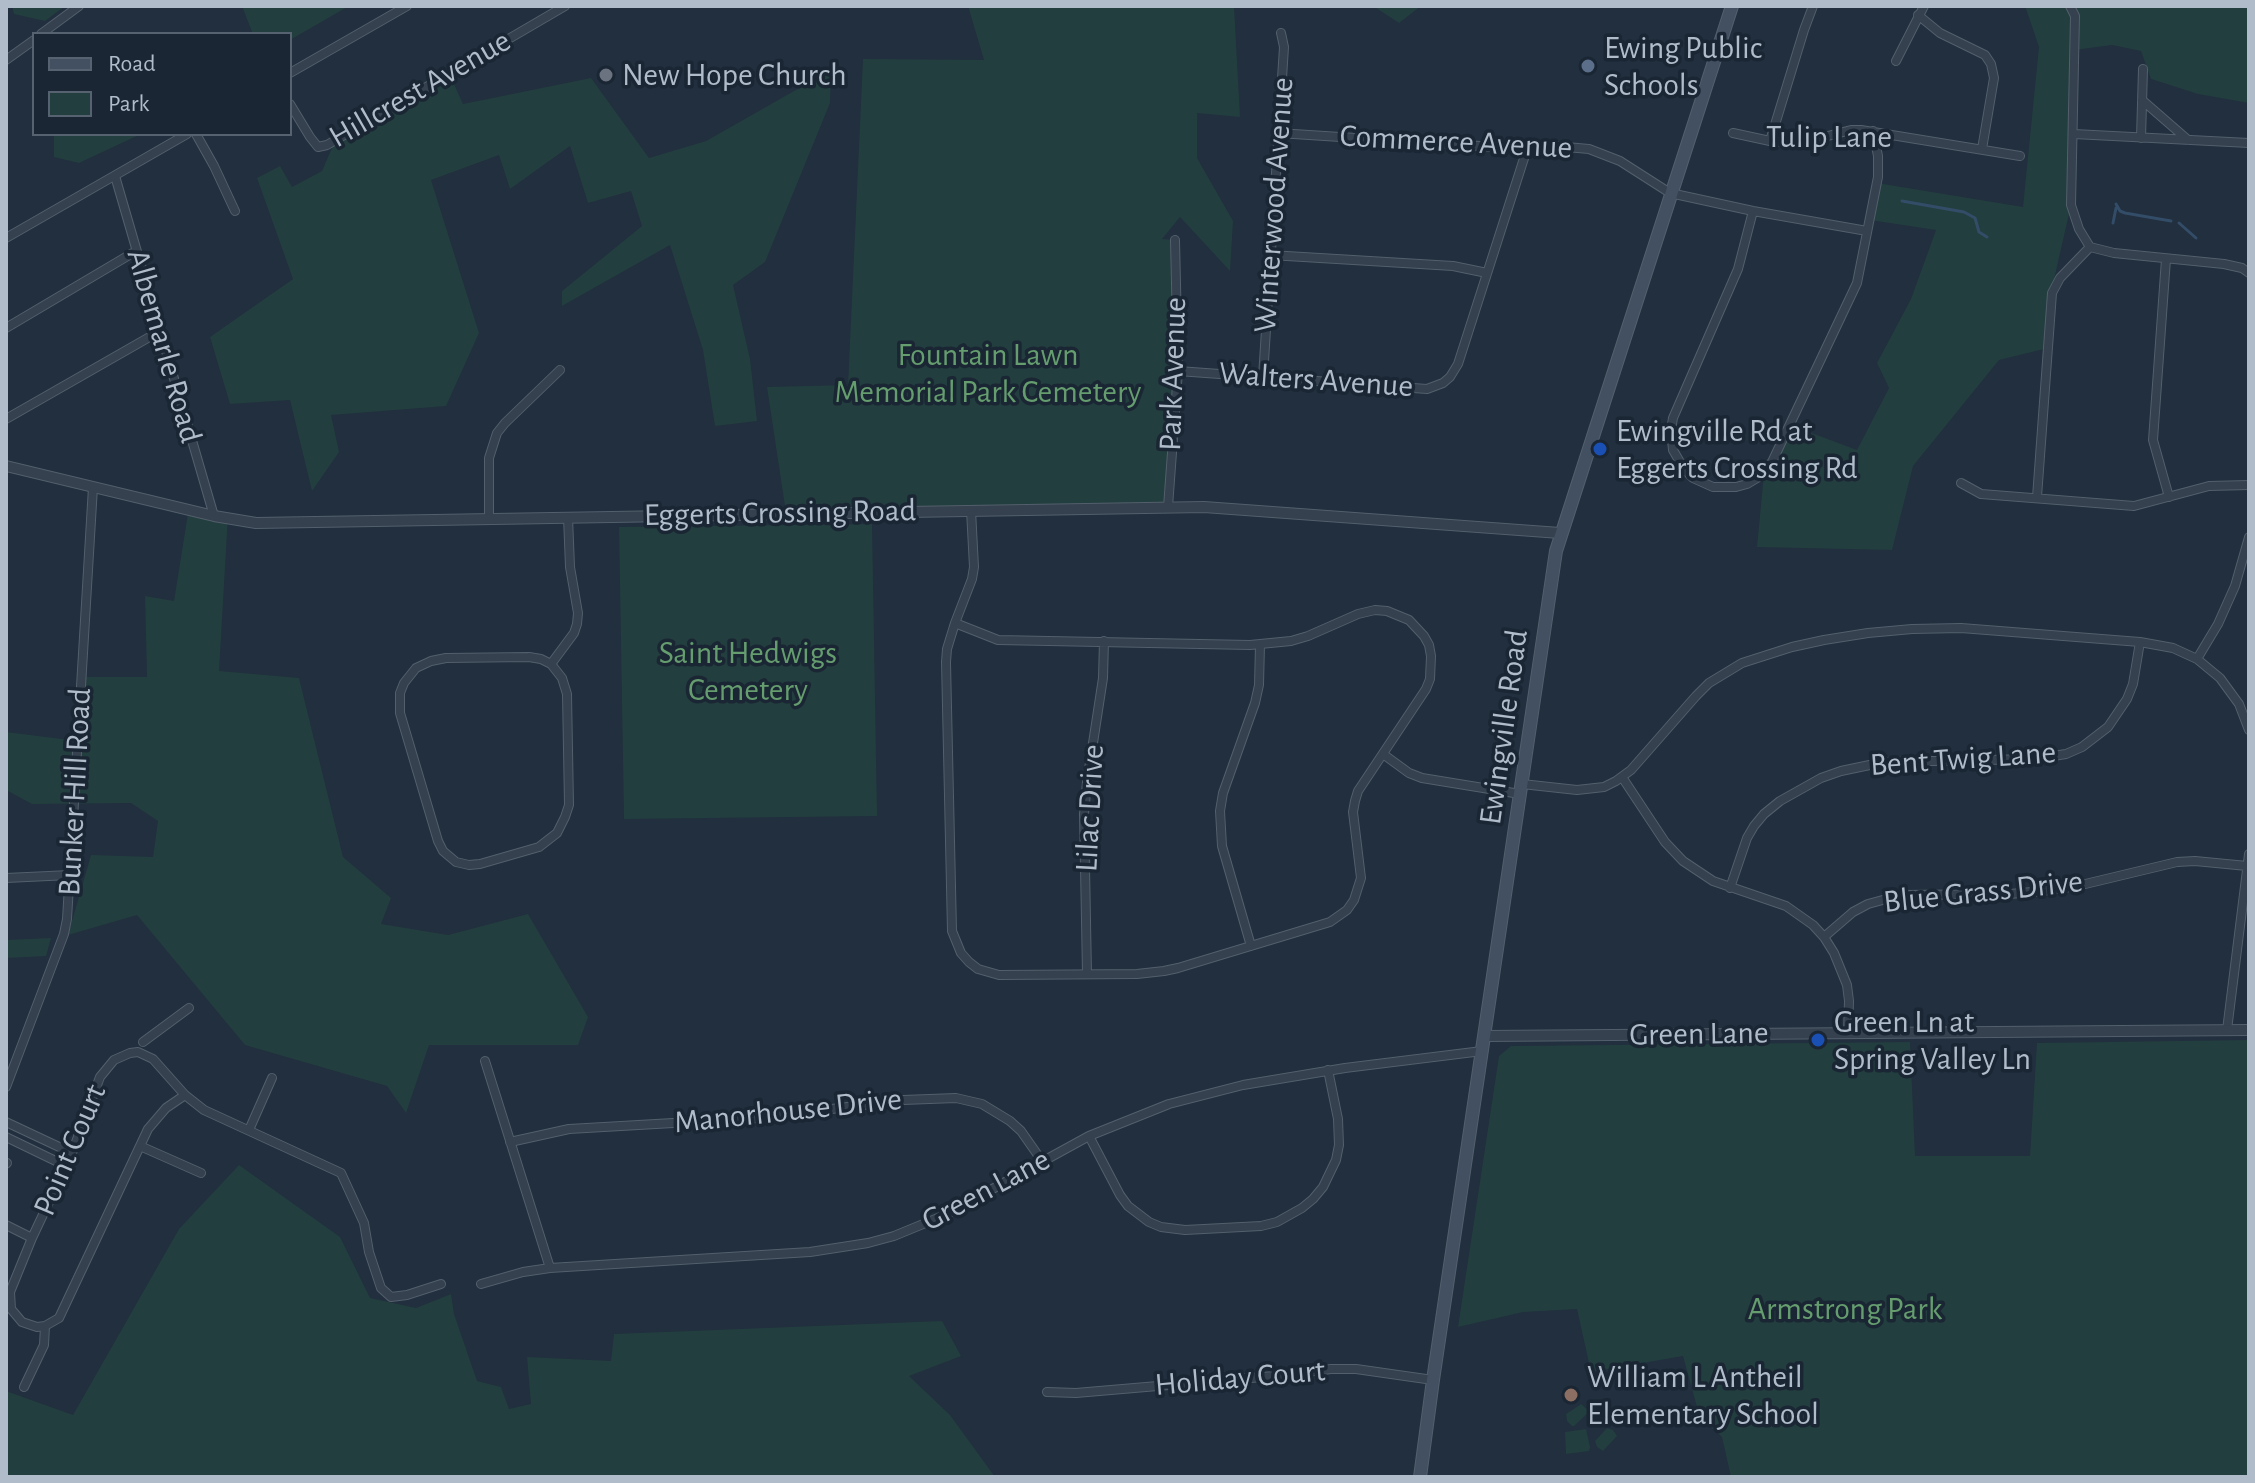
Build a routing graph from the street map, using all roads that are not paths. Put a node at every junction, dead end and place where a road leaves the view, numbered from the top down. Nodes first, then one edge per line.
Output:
1 (79, 6) edge
2 (407, 6) edge
3 (565, 6) edge
4 (1732, 6) edge
5 (1813, 6) edge
6 (1924, 6) edge
7 (2070, 6) edge
8 (1918, 15) junction
9 (44, 32) edge
10 (1281, 33) dead end
11 (32, 41) edge
12 (6, 60) edge
13 (1896, 61) dead end
14 (2143, 69) dead end
15 (292, 72) edge
16 (2142, 100) junction
17 (292, 107) edge
18 (1873, 131) junction
19 (1278, 133) junction
20 (1733, 133) dead end
21 (2074, 134) junction
22 (184, 136) edge
23 (197, 136) edge
24 (2141, 138) junction
25 (2189, 140) junction
26 (1770, 141) junction
27 (2249, 143) edge
28 (1527, 149) junction
29 (1982, 149) junction
30 (2020, 156) dead end
31 (115, 176) junction
32 (1670, 193) junction
33 (235, 211) dead end
34 (1753, 211) junction
35 (1867, 231) junction
36 (6, 238) edge
37 (1175, 240) dead end
38 (2090, 247) junction
39 (136, 251) junction
40 (1270, 255) junction
41 (2166, 259) junction
42 (1487, 273) junction
43 (2249, 273) edge
44 (6, 328) edge
45 (160, 331) junction
46 (560, 370) dead end
47 (1178, 371) junction
48 (1263, 377) junction
49 (6, 419) edge
50 (6, 466) edge
51 (1961, 483) dead end
52 (2249, 485) edge
53 (93, 487) junction
54 (2037, 497) junction
55 (2169, 497) junction
56 (1168, 507) junction
57 (971, 510) junction
58 (214, 516) junction
59 (568, 517) junction
60 (489, 518) junction
61 (1560, 533) junction
62 (2249, 537) edge
63 (955, 623) junction
64 (1104, 641) junction
65 (2140, 642) junction
66 (1260, 645) junction
67 (2197, 659) junction
68 (551, 664) junction
69 (2249, 730) edge
70 (1383, 754) junction
71 (1622, 777) junction
72 (1521, 789) junction
73 (2249, 854) edge
74 (2247, 866) edge
75 (70, 875) junction
76 (6, 878) edge
77 (1730, 888) junction
78 (1824, 937) junction
79 (1251, 946) junction
80 (1087, 974) junction
81 (189, 1008) dead end
82 (2227, 1030) junction
83 (2249, 1030) edge
84 (1848, 1032) junction
85 (1485, 1036) junction
86 (143, 1042) dead end
87 (1482, 1051) junction
88 (485, 1061) dead end
89 (1328, 1070) junction
90 (272, 1078) dead end
91 (6, 1087) edge
92 (185, 1095) junction
93 (6, 1122) edge
94 (249, 1130) junction
95 (1089, 1136) junction
96 (6, 1137) edge
97 (510, 1142) junction
98 (140, 1146) junction
99 (72, 1153) junction
100 (1042, 1161) junction
101 (66, 1166) junction
102 (201, 1173) dead end
103 (6, 1225) edge
104 (32, 1238) junction
105 (550, 1268) junction
106 (441, 1284) dead end
107 (481, 1284) dead end
108 (9, 1310) edge
109 (45, 1326) junction
110 (1433, 1380) junction
111 (24, 1387) dead end
112 (1047, 1392) dead end
113 (1420, 1477) edge

1 - 9 street
2 - 15 street
3 - 17 street, Hillcrest Avenue
4 - 32 main road, Ewingville Road
5 - 26 street
6 - 8 street
7 - 21 street
8 - 13 street
8 - 29 street
10 - 19 street, Winterwood Avenue
11 - 12 street
14 - 16 street
16 - 24 street
16 - 25 street
18 - 26 street, Tulip Lane
18 - 29 street, Tulip Lane
18 - 35 street
19 - 28 street, Commerce Avenue
19 - 40 street, Winterwood Avenue
20 - 26 street, Tulip Lane
21 - 24 street
21 - 38 street
22 - 31 street
23 - 33 street
24 - 25 street
25 - 27 street
28 - 32 street, Commerce Avenue
28 - 42 street, Walters Avenue
29 - 30 street, Tulip Lane
31 - 36 street
31 - 39 street, Albemarle Road
32 - 34 street
32 - 61 main road, Ewingville Road
34 - 35 street
34 - 35 street
37 - 47 street, Park Avenue
38 - 41 street
38 - 54 street
39 - 44 street
39 - 45 street, Albemarle Road
40 - 42 street
40 - 48 street, Winterwood Avenue
41 - 43 street
41 - 55 street
42 - 48 street, Walters Avenue
45 - 49 street
45 - 58 street, Albemarle Road
46 - 60 street
47 - 48 street, Walters Avenue
47 - 56 street, Park Avenue
50 - 53 street, Eggerts Crossing Road
51 - 54 street
52 - 55 street
53 - 58 street, Eggerts Crossing Road
53 - 75 street, Bunker Hill Road
54 - 55 street
56 - 57 street, Eggerts Crossing Road
56 - 61 street, Eggerts Crossing Road
57 - 59 street, Eggerts Crossing Road
57 - 63 street
58 - 60 street, Eggerts Crossing Road
59 - 60 street, Eggerts Crossing Road
59 - 68 street
61 - 72 main road, Ewingville Road
62 - 67 street
63 - 64 street
63 - 80 street
64 - 66 street
64 - 80 street, Lilac Drive
65 - 67 street
65 - 71 street
65 - 77 street, Bent Twig Lane
66 - 70 street
66 - 79 street
67 - 69 street
68 - 68 street
70 - 72 street
70 - 79 street
71 - 72 street
71 - 77 street
72 - 85 main road, Ewingville Road
73 - 74 street
74 - 78 street, Blue Grass Drive
74 - 82 street
75 - 76 street
75 - 91 street, Bunker Hill Road
77 - 78 street
78 - 84 street
79 - 80 street
81 - 86 street
82 - 83 street, Green Lane
82 - 84 street, Green Lane
84 - 85 street, Green Lane
85 - 87 main road, Ewingville Road
87 - 89 street, Green Lane
87 - 110 main road, Ewingville Road
88 - 97 street
89 - 95 street, Green Lane
89 - 95 street
90 - 94 street
92 - 94 street, Point Court
92 - 98 street, Point Court
92 - 99 street, Point Court
93 - 99 street
94 - 106 street, Point Court
95 - 100 street, Green Lane
96 - 101 street
97 - 100 street, Manorhouse Drive
97 - 105 street
98 - 102 street, Point Court
98 - 109 street, Point Court
99 - 101 street, Point Court
100 - 105 street, Green Lane
101 - 104 street, Point Court
103 - 104 street, Point Court
104 - 108 street, Point Court
105 - 107 street, Green Lane
108 - 109 street, Point Court
109 - 111 street, Point Court
110 - 112 street, Holiday Court
110 - 113 main road, Ewingville Road

